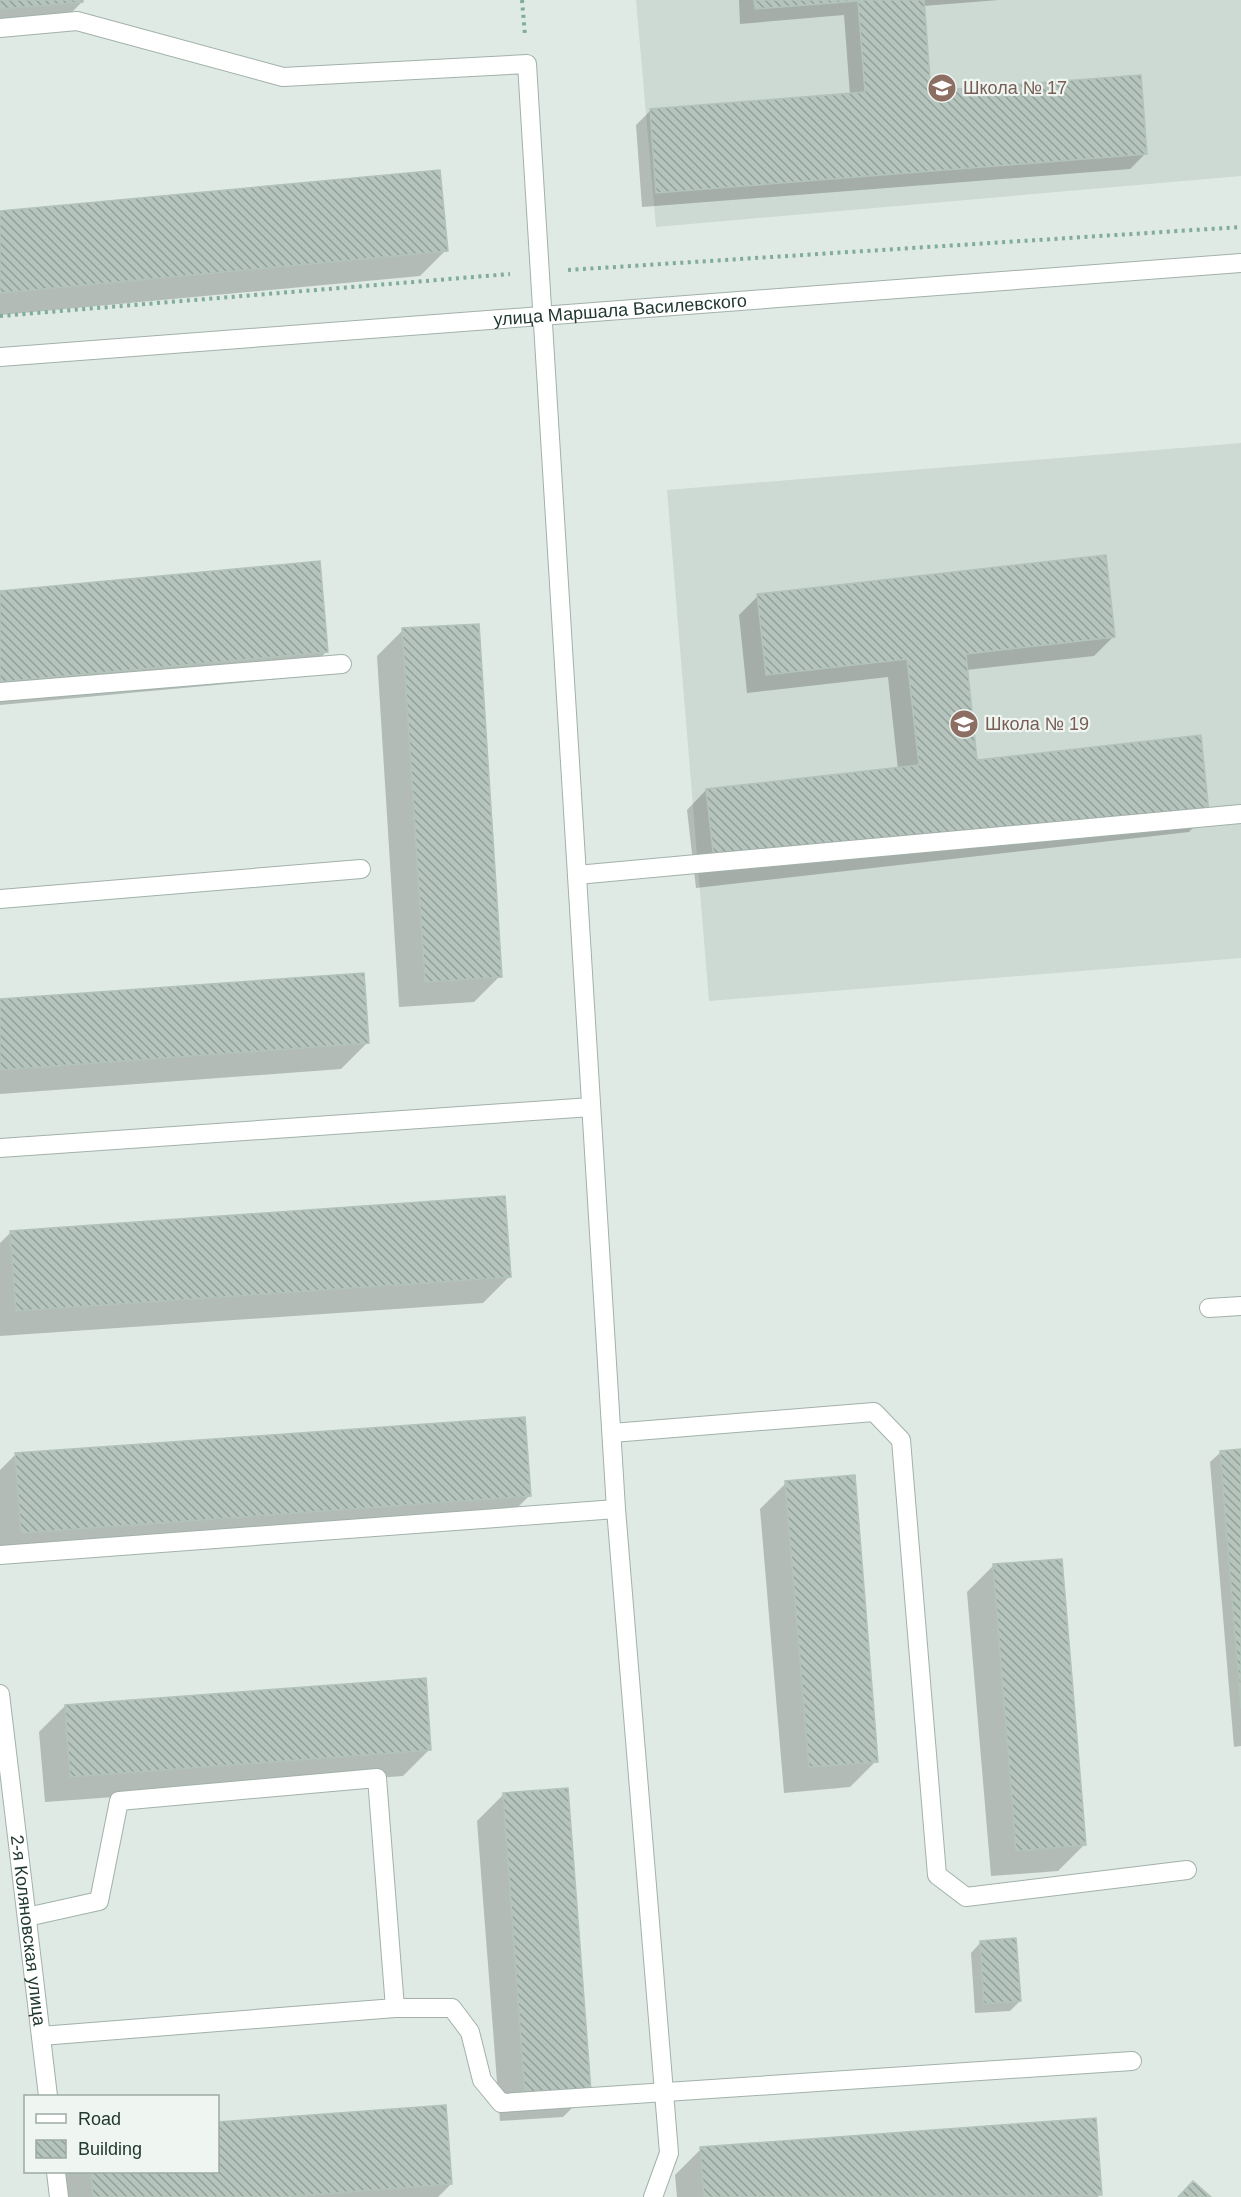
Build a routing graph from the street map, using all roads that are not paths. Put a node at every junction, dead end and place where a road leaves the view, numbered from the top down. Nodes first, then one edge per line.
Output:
1 (0, 28) edge
2 (1241, 263) edge
3 (541, 316) junction
4 (0, 357) edge
5 (342, 664) dead end
6 (0, 692) edge
7 (1241, 814) edge
8 (361, 869) dead end
9 (577, 875) junction
10 (0, 899) edge
11 (591, 1107) junction
12 (0, 1148) edge
13 (1241, 1306) edge
14 (1209, 1308) dead end
15 (612, 1433) junction
16 (616, 1509) junction
17 (0, 1555) edge
18 (0, 1694) edge
19 (1186, 1870) dead end
20 (27, 1917) junction
21 (394, 2008) junction
22 (41, 2036) junction
23 (1132, 2061) dead end
24 (662, 2091) junction
25 (48, 2095) edge
26 (56, 2173) edge
27 (59, 2197) edge
28 (653, 2197) edge

1 - 3 street
2 - 3 street, улица Маршала Василевского
3 - 4 street, улица Маршала Василевского
3 - 9 street
5 - 6 street
7 - 9 street
8 - 10 street
9 - 11 street
11 - 12 street
11 - 15 street
13 - 14 street
15 - 16 street
15 - 19 street
16 - 17 street
16 - 24 street
18 - 20 street, 2-я Коляновская улица
20 - 21 street
20 - 22 street, 2-я Коляновская улица
21 - 22 street
21 - 24 street
22 - 25 street, 2-я Коляновская улица
23 - 24 street
24 - 28 street
26 - 27 street

